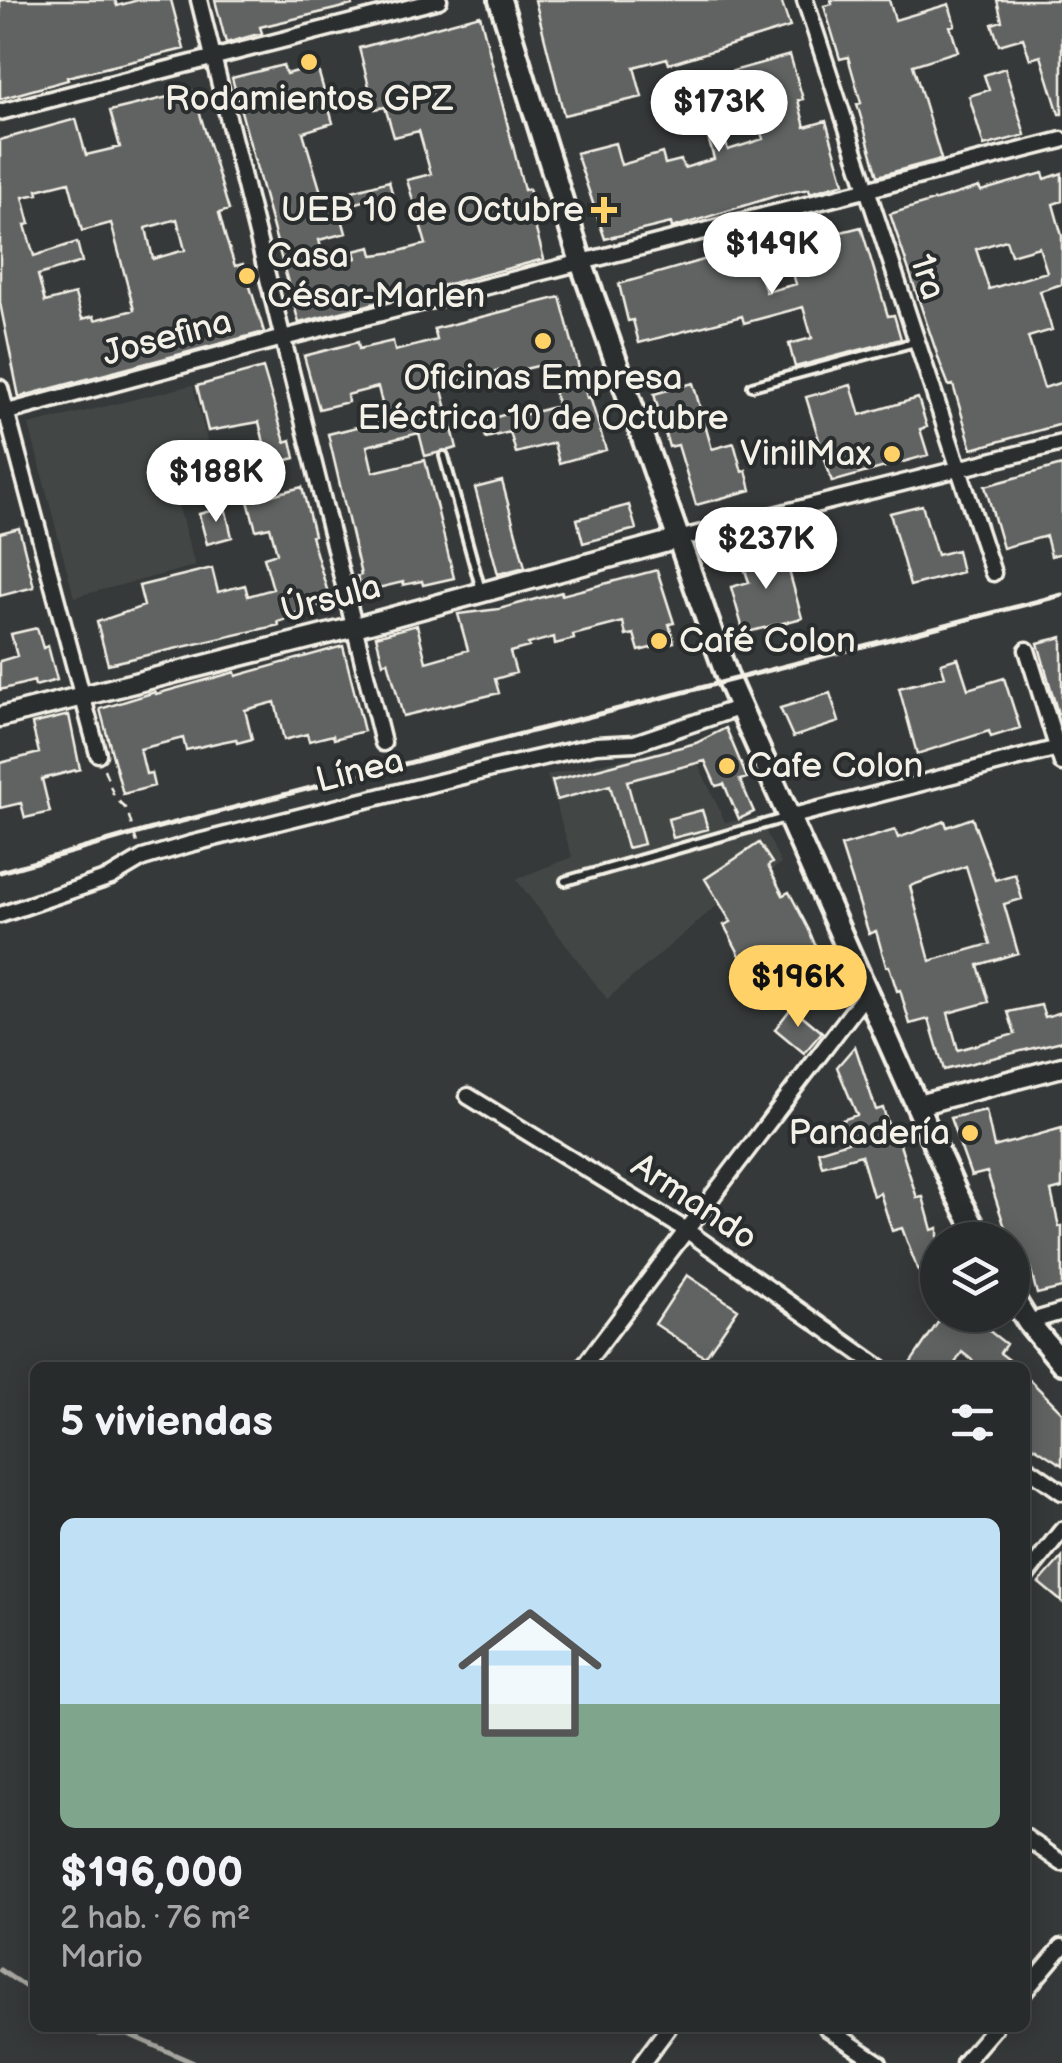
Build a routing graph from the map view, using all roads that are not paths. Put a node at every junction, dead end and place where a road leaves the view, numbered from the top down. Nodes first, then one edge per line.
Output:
1 (199, 0) edge
2 (439, 0) edge
3 (500, 0) edge
4 (805, 0) edge
5 (213, 58) junction
6 (0, 112) edge
7 (1062, 140) edge
8 (867, 190) junction
9 (581, 262) junction
10 (284, 338) junction
11 (916, 342) junction
12 (752, 386) dead end
13 (0, 388) edge
14 (3, 413) edge
15 (1062, 443) edge
16 (444, 456) dead end
17 (958, 469) junction
18 (678, 538) junction
19 (993, 573) dead end
20 (481, 592) junction
21 (355, 627) junction
22 (1027, 650) dead end
23 (83, 696) junction
24 (741, 707) junction
25 (0, 717) edge
26 (383, 744) dead end
27 (1060, 752) edge
28 (98, 754) road end
29 (789, 817) junction
30 (565, 881) dead end
31 (0, 915) edge
32 (868, 991) junction
33 (1062, 1067) edge
34 (468, 1096) dead end
35 (918, 1105) junction
36 (973, 1222) edge
37 (686, 1230) junction
38 (1062, 1312) edge
39 (1030, 1321) edge
40 (1030, 1324) edge
41 (587, 1362) edge
42 (873, 1362) edge
43 (1062, 1363) edge
44 (1030, 1470) edge
45 (1062, 1492) edge
46 (1062, 1530) edge
47 (1030, 1571) edge
48 (1030, 1841) edge
49 (1062, 1863) edge
50 (1062, 1947) edge
51 (1030, 1985) edge
52 (665, 2032) edge
53 (833, 2032) edge
54 (991, 2032) edge
55 (642, 2063) edge
56 (879, 2063) edge
57 (964, 2063) edge

1 - 5 street
2 - 5 street
3 - 9 main road
4 - 8 street, 1ra
5 - 6 street
5 - 10 street
7 - 8 street, Josefina
8 - 9 street, Josefina
8 - 11 street, 1ra
9 - 10 street, Josefina
9 - 18 main road
10 - 14 street, Josefina
10 - 21 street
11 - 12 lane
11 - 17 street, 1ra
13 - 14 street
14 - 23 street
15 - 17 street
16 - 20 lane
17 - 18 street
17 - 19 street, 1ra
18 - 20 street, Úrsula
18 - 24 main road
20 - 21 street, Úrsula
21 - 23 street, Úrsula
21 - 26 street
22 - 27 street
23 - 25 street, Úrsula
23 - 28 street
24 - 29 main road
24 - 31 street, Línea
27 - 29 street
29 - 30 lane
29 - 32 main road
32 - 35 main road
32 - 37 street
33 - 35 street
34 - 37 street, Armando
35 - 36 main road
37 - 41 street
37 - 42 street, Armando
38 - 39 street
40 - 43 main road
44 - 45 street
46 - 47 street
48 - 49 street
50 - 51 street
52 - 55 street
53 - 56 street
54 - 57 street

